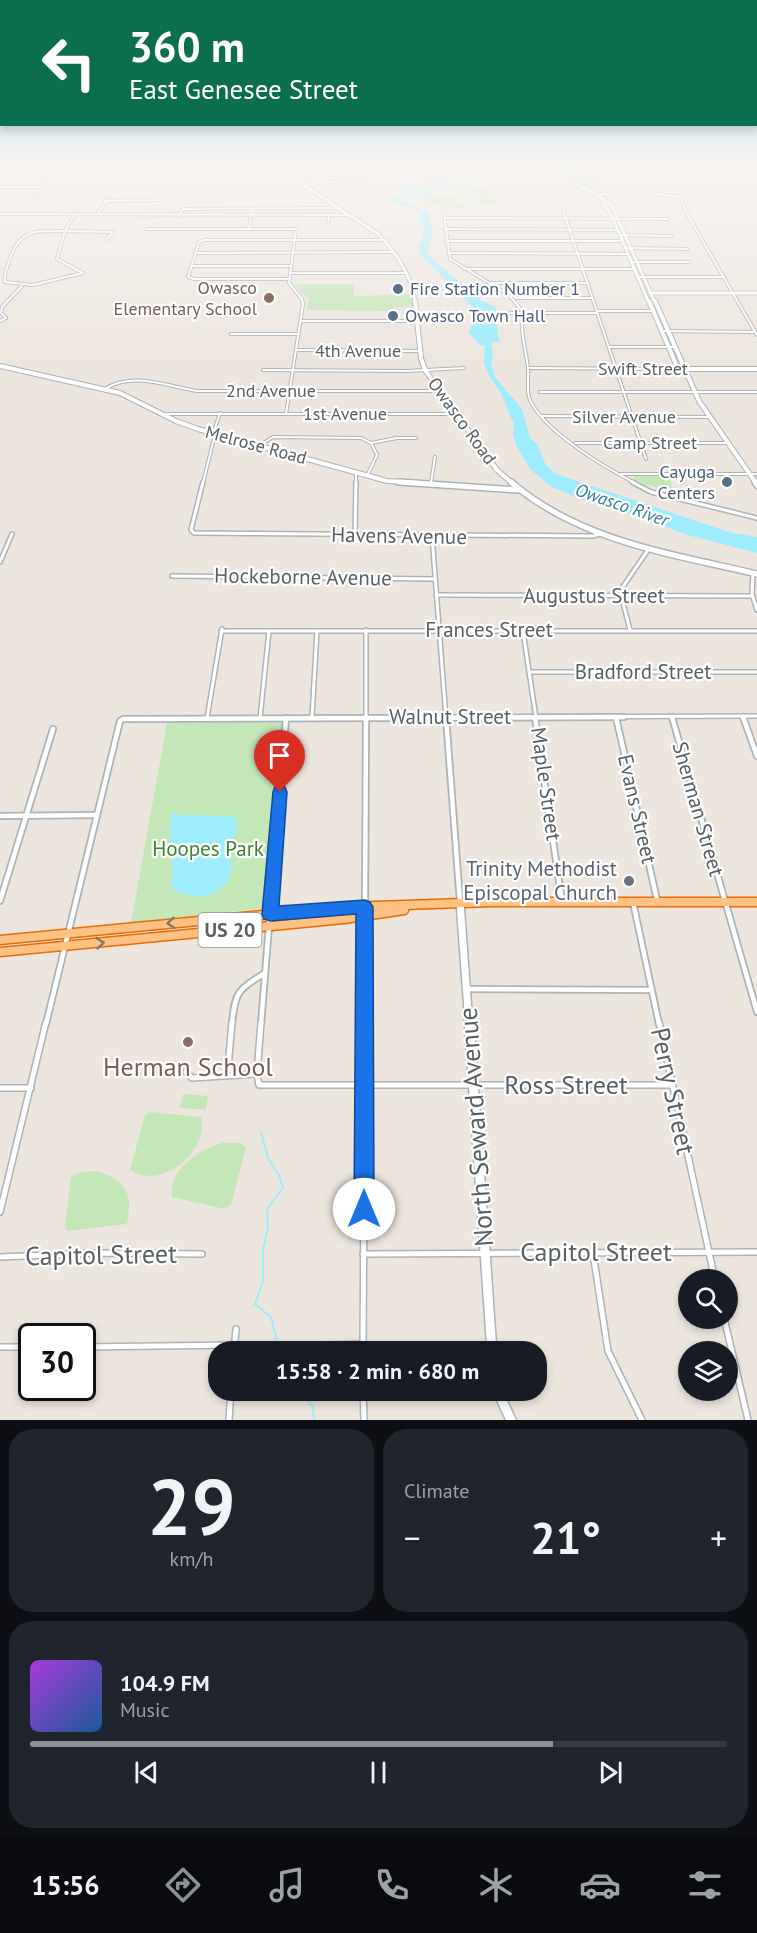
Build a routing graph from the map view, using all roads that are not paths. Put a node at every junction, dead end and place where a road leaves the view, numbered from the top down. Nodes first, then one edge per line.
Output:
1 (294, 229) edge
2 (370, 229) edge
3 (445, 229) edge
4 (478, 229) edge
5 (623, 229) edge
6 (696, 229) edge
7 (569, 230) junction
8 (617, 230) joint
9 (65, 231) junction
10 (620, 235) junction
11 (626, 235) junction
12 (671, 236) dead end
13 (107, 239) dead end
14 (295, 240) junction
15 (386, 240) junction
16 (446, 241) junction
17 (573, 241) junction
18 (622, 242) junction
19 (625, 248) junction
20 (632, 248) junction
21 (687, 249) dead end
22 (293, 252) junction
23 (394, 252) junction
24 (196, 253) junction
25 (448, 253) junction
26 (577, 253) junction
27 (627, 254) junction
28 (631, 262) junction
29 (638, 262) junction
30 (689, 262) dead end
31 (191, 266) junction
32 (291, 266) junction
33 (462, 269) junction
34 (583, 269) junction
35 (634, 269) junction
36 (290, 273) junction
37 (406, 273) junction
38 (638, 277) junction
39 (644, 277) junction
40 (724, 277) junction
41 (289, 279) junction
42 (488, 283) junction
43 (588, 283) junction
44 (22, 286) junction
45 (645, 293) junction
46 (651, 293) junction
47 (733, 293) junction
48 (757, 293) edge
49 (515, 298) junction
50 (592, 298) junction
51 (652, 311) junction
52 (597, 312) junction
53 (510, 313) dead end
54 (524, 313) junction
55 (0, 321) edge
56 (301, 321) junction
57 (418, 321) junction
58 (661, 332) junction
59 (668, 332) junction
60 (756, 333) edge
61 (231, 334) dead end
62 (299, 334) junction
63 (609, 347) junction
64 (668, 347) junction
65 (675, 347) junction
66 (297, 350) junction
67 (420, 351) junction
68 (0, 366) edge
69 (464, 368) dead end
70 (528, 368) junction
71 (616, 369) junction
72 (678, 369) junction
73 (685, 369) junction
74 (757, 369) edge
75 (263, 370) dead end
76 (293, 370) junction
77 (425, 370) junction
78 (104, 389) junction
79 (290, 391) junction
80 (440, 392) junction
81 (540, 392) dead end
82 (624, 392) junction
83 (695, 392) junction
84 (757, 392) edge
85 (220, 413) junction
86 (162, 414) junction
87 (286, 414) junction
88 (456, 414) junction
89 (540, 416) junction
90 (633, 417) junction
91 (708, 417) junction
92 (214, 434) junction
93 (416, 438) dead end
94 (371, 443) junction
95 (573, 443) junction
96 (642, 443) junction
97 (727, 443) junction
98 (259, 446) junction
99 (435, 457) dead end
100 (646, 459) dead end
101 (356, 473) junction
102 (617, 474) junction
103 (749, 474) junction
104 (757, 474) edge
105 (368, 476) junction
106 (757, 485) edge
107 (431, 486) junction
108 (519, 489) junction
109 (757, 518) edge
110 (12, 534) dead end
111 (601, 534) junction
112 (355, 535) junction
113 (432, 536) junction
114 (648, 550) junction
115 (0, 561) edge
116 (755, 574) edge
117 (172, 576) dead end
118 (435, 579) junction
119 (757, 590) edge
120 (752, 595) junction
121 (436, 596) junction
122 (620, 596) junction
123 (757, 610) edge
124 (366, 630) junction
125 (439, 630) junction
126 (630, 630) junction
127 (269, 631) junction
128 (317, 631) junction
129 (523, 631) junction
130 (757, 631) edge
131 (529, 672) junction
132 (757, 672) edge
133 (742, 716) junction
134 (757, 716) edge
135 (312, 717) junction
136 (366, 717) junction
137 (445, 717) junction
138 (536, 717) junction
139 (616, 717) junction
140 (672, 717) junction
141 (207, 718) junction
142 (260, 718) junction
143 (286, 718) junction
144 (53, 729) dead end
145 (757, 756) edge
146 (97, 815) junction
147 (0, 816) edge
148 (26, 816) junction
149 (0, 902) edge
150 (460, 902) junction
151 (562, 902) junction
152 (633, 902) junction
153 (658, 902) junction
154 (725, 902) junction
155 (757, 902) edge
156 (365, 912) junction
157 (270, 914) junction
158 (270, 926) junction
159 (68, 933) junction
160 (0, 940) edge
161 (65, 946) junction
162 (0, 952) edge
163 (266, 972) junction
164 (466, 989) junction
165 (651, 990) junction
166 (757, 1012) edge
167 (186, 1072) dead end
168 (257, 1074) junction
169 (237, 1075) junction
170 (364, 1085) junction
171 (473, 1085) junction
172 (672, 1085) junction
173 (0, 1088) edge
174 (31, 1088) junction
175 (0, 1212) edge
176 (593, 1252) junction
177 (709, 1252) junction
178 (757, 1252) edge
179 (485, 1253) junction
180 (202, 1254) dead end
181 (363, 1254) junction
182 (0, 1257) edge
183 (713, 1269) edge
184 (236, 1329) dead end
185 (727, 1329) edge
186 (235, 1341) edge
187 (363, 1341) edge
188 (491, 1341) edge
189 (0, 1347) edge
190 (18, 1347) edge
191 (96, 1347) edge
192 (208, 1348) edge
193 (230, 1401) edge
194 (363, 1401) edge
195 (502, 1401) edge
196 (229, 1420) edge
197 (364, 1420) edge
198 (511, 1420) edge
199 (642, 1420) edge
200 (748, 1420) edge

1 - 14 street
2 - 15 main road, Owasco Road
3 - 16 street
4 - 7 street
5 - 11 main road
6 - 40 street
7 - 8 street
7 - 17 street
8 - 10 main road
9 - 13 street
9 - 44 street
9 - 44 street
10 - 11 street
10 - 18 main road
11 - 12 street
11 - 20 main road
14 - 15 street
14 - 22 street
14 - 24 street
15 - 23 main road, Owasco Road
16 - 17 street
16 - 25 street
17 - 18 street
17 - 26 street
18 - 19 main road
19 - 20 street
19 - 27 main road
20 - 21 street
20 - 29 main road
22 - 23 street
22 - 24 street
22 - 32 street
23 - 37 main road, Owasco Road
24 - 31 street
25 - 26 street
25 - 33 street
26 - 27 street
26 - 34 street
27 - 28 main road
28 - 29 street
28 - 35 main road
29 - 30 street
29 - 39 main road
31 - 32 street
31 - 41 street
32 - 36 street
33 - 34 street
33 - 42 street
34 - 35 street
34 - 43 street
35 - 38 main road
36 - 37 street
36 - 41 street
37 - 57 main road, Owasco Road
38 - 39 street
38 - 45 main road
39 - 40 street
39 - 46 main road
40 - 47 street
41 - 56 street
42 - 43 street
42 - 49 street
43 - 50 street
44 - 55 street
45 - 46 main road
45 - 51 main road
46 - 47 main road
46 - 59 main road
47 - 48 main road
47 - 60 street
49 - 50 street
49 - 54 street
50 - 52 street
51 - 52 street
51 - 58 main road
52 - 54 street
52 - 63 street
53 - 54 street
54 - 70 street
56 - 57 street
56 - 62 street
57 - 67 main road, Owasco Road
58 - 59 street
58 - 64 main road
59 - 60 street
59 - 65 main road
61 - 62 street
62 - 66 street
63 - 64 street
63 - 71 street
64 - 65 street
64 - 72 main road
65 - 73 main road
66 - 67 street, 4th Avenue
66 - 76 street
67 - 77 main road, Owasco Road
68 - 78 main road, Melrose Road
69 - 77 street
70 - 71 street, Swift Street
70 - 89 street
71 - 72 street, Swift Street
71 - 82 street
72 - 73 main road, Swift Street
73 - 74 main road, Swift Street
73 - 83 main road
75 - 76 street
76 - 77 street
76 - 79 street
77 - 80 main road, Owasco Road
78 - 79 street, 2nd Avenue
78 - 86 main road, Melrose Road
79 - 80 street, 2nd Avenue
79 - 87 street
80 - 88 main road, Owasco Road
81 - 82 street
82 - 83 street
82 - 90 street
83 - 84 street
83 - 91 main road
85 - 86 street, 1st Avenue
85 - 87 street, 1st Avenue
85 - 92 street
86 - 92 main road, Melrose Road
87 - 88 street, 1st Avenue
88 - 108 main road, Owasco Road
89 - 90 street, Silver Avenue
89 - 95 street
90 - 91 street, Silver Avenue
90 - 96 street
91 - 97 main road
92 - 98 main road, Melrose Road
92 - 112 street, Havens Avenue
93 - 94 street
94 - 98 street
94 - 105 street
95 - 96 street, Camp Street
95 - 102 street
96 - 97 street, Camp Street
96 - 100 street
97 - 103 main road
98 - 101 main road, Melrose Road
99 - 107 street
101 - 105 main road, Melrose Road
101 - 112 street
102 - 103 street
102 - 109 street
103 - 104 street
103 - 106 main road
105 - 107 main road, Melrose Road
107 - 108 main road, Melrose Road
108 - 111 main road, Owasco Road
110 - 115 street
111 - 113 street, Havens Avenue
111 - 114 main road, Owasco Road
112 - 113 street, Havens Avenue
113 - 118 street
114 - 116 main road, Owasco Road
114 - 122 street
116 - 120 street
117 - 118 street, Hockeborne Avenue
118 - 121 street
119 - 120 street
120 - 122 street, Augustus Street
120 - 123 street
121 - 122 street, Augustus Street
121 - 125 street
122 - 126 street
124 - 125 street, Frances Street
124 - 128 street, Frances Street
124 - 136 street
125 - 129 street, Frances Street
125 - 137 street
126 - 129 street, Frances Street
126 - 130 street, Frances Street
127 - 128 street, Frances Street
127 - 141 street, Frances Street
127 - 142 street
128 - 135 street
129 - 131 street, Maple Street
131 - 132 street, Bradford Street
131 - 138 street, Maple Street
133 - 134 street, Walnut Street
133 - 140 street, Walnut Street
133 - 145 street
135 - 136 street, Walnut Street
135 - 143 street, Walnut Street
136 - 137 street, Walnut Street
136 - 156 street
137 - 138 street, Walnut Street
137 - 150 street
138 - 139 street, Walnut Street
138 - 151 street, Maple Street
139 - 140 street, Walnut Street
139 - 153 street, Evans Street
140 - 154 street, Sherman Street
141 - 142 street, Walnut Street
141 - 146 street, Walnut Street
142 - 143 street, Walnut Street
143 - 157 street
144 - 148 street
146 - 148 street
146 - 159 street
147 - 148 street
148 - 149 street
150 - 151 highway, US 20
150 - 156 highway, US 20
150 - 164 main road, North Seward Avenue
151 - 152 highway, US 20
152 - 153 highway, US 20
152 - 165 street, Perry Street
153 - 154 highway, US 20
154 - 155 highway, US 20
154 - 166 street, Sherman Street
156 - 157 highway, US 20
156 - 158 highway, US 20
156 - 170 street
157 - 158 street
157 -> 159 highway, US 20
161 -> 158 highway, US 20
158 - 163 street
159 - 160 highway, US 20
159 - 161 street
161 - 162 highway, US 20
161 - 174 street
163 - 168 street
163 - 169 street
164 - 165 street
164 - 171 main road, North Seward Avenue
165 - 172 street, Perry Street
167 - 169 street
168 - 169 street
168 - 170 street, Ross Street
170 - 171 street, Ross Street
170 - 181 street
171 - 172 street, Ross Street
171 - 179 main road, North Seward Avenue
172 - 177 street, Perry Street
173 - 174 street
174 - 175 street
176 - 177 street, Capitol Street
176 - 179 street, Capitol Street
176 - 199 street
177 - 178 street, Capitol Street
177 - 183 street, Perry Street
179 - 181 street, Capitol Street
179 - 188 main road, North Seward Avenue
180 - 182 street, Capitol Street
181 - 187 street
184 - 186 street
185 - 200 street
189 - 190 street
191 - 192 street
193 - 196 street
194 - 197 street
195 - 198 main road

